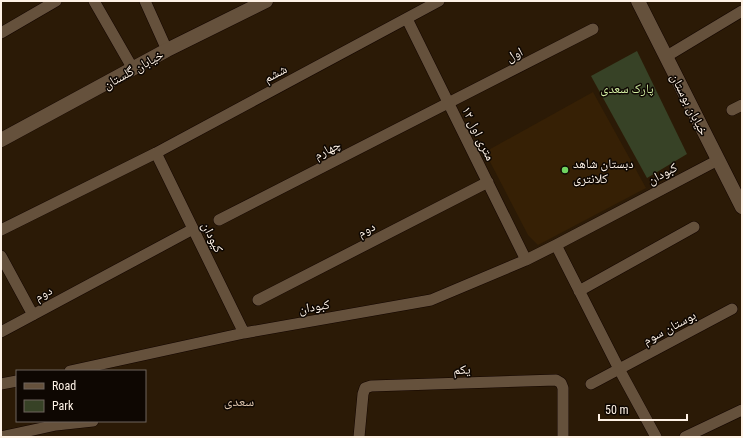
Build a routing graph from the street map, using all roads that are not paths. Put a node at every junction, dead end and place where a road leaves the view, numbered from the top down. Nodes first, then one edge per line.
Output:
1 (56, 1) edge
2 (94, 1) edge
3 (145, 1) edge
4 (266, 1) edge
5 (439, 1) edge
6 (638, 1) edge
7 (742, 11) edge
8 (406, 19) junction
9 (593, 29) dead end
10 (1, 33) edge
11 (167, 50) junction
12 (667, 56) junction
13 (133, 69) junction
14 (448, 103) junction
15 (1, 140) edge
16 (156, 153) junction
17 (718, 160) junction
18 (488, 182) junction
19 (742, 207) edge
20 (219, 220) dead end
21 (694, 226) dead end
22 (193, 229) junction
23 (1, 230) edge
24 (556, 246) junction
25 (1, 256) edge
26 (526, 260) junction
27 (579, 291) junction
28 (258, 300) dead end
29 (732, 309) dead end
30 (33, 315) junction
31 (1, 332) edge
32 (244, 333) junction
33 (619, 369) junction
34 (75, 370) edge
35 (16, 381) edge
36 (1, 384) edge
37 (591, 384) dead end
38 (742, 410) edge
39 (74, 422) edge
40 (56, 423) edge
41 (2, 437) edge
42 (359, 437) edge
43 (563, 437) edge
44 (656, 437) edge
45 (686, 437) edge

1 - 10 street
2 - 13 street
3 - 11 street
4 - 11 street, خیابان گلستان
5 - 8 street, ششم
6 - 12 street, خیابان بوستان
7 - 12 street
8 - 14 street, ۱۲ متری اول
8 - 16 street, ششم
9 - 14 street, اول
11 - 13 street, خیابان گلستان
12 - 17 street, خیابان بوستان
13 - 15 street, خیابان گلستان
14 - 18 street, ۱۲ متری اول
14 - 20 street, چهارم
16 - 22 street, کیودان
16 - 23 street
17 - 19 street, خیابان بوستان
17 - 24 street, کبودان
18 - 26 street, ۱۲ متری اول
18 - 28 street, دوم
21 - 27 street
22 - 30 street, دوم
22 - 32 street, کیودان
24 - 26 street, کبودان
24 - 27 street
25 - 30 street, دوم
26 - 32 street, کبودان
27 - 33 street
29 - 33 street, بوستان سوم
30 - 31 street, دوم
32 - 34 street, کبودان
33 - 37 street, بوستان سوم
33 - 44 street
35 - 36 street
38 - 45 street
39 - 40 street
40 - 41 street
42 - 43 street, یکم

